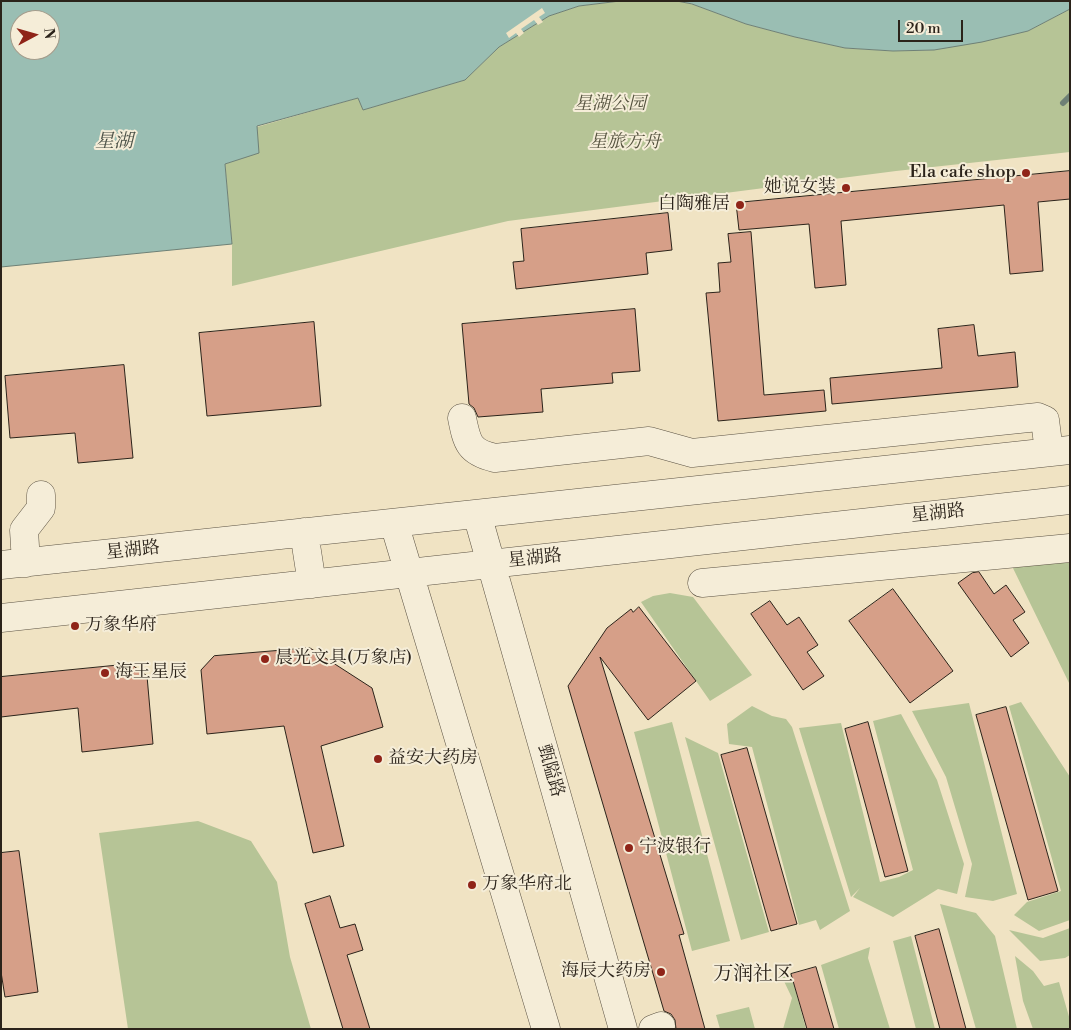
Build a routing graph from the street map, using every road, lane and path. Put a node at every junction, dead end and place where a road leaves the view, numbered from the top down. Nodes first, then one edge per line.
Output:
1 (462, 418) dead end
2 (1059, 451) edge
3 (41, 494) dead end
4 (1070, 500) edge
5 (477, 514) junction
6 (394, 523) junction
7 (304, 532) junction
8 (1070, 548) edge
9 (14, 564) edge
10 (491, 564) junction
11 (409, 573) junction
12 (702, 583) dead end
13 (312, 584) junction
14 (1, 618) edge
15 (546, 1029) edge
16 (623, 1029) edge

1 - 2 street
2 - 5 street, 星湖路
3 - 9 street
4 - 10 street, 星湖路
5 - 6 street, 星湖路
5 - 10 street, 甄隘路
6 - 7 street, 星湖路
6 - 11 street
7 - 9 street, 星湖路
7 - 13 street
8 - 12 street
10 - 11 street, 星湖路
10 - 16 street, 甄隘路
11 - 13 street, 星湖路
11 - 15 street
13 - 14 street, 星湖路

